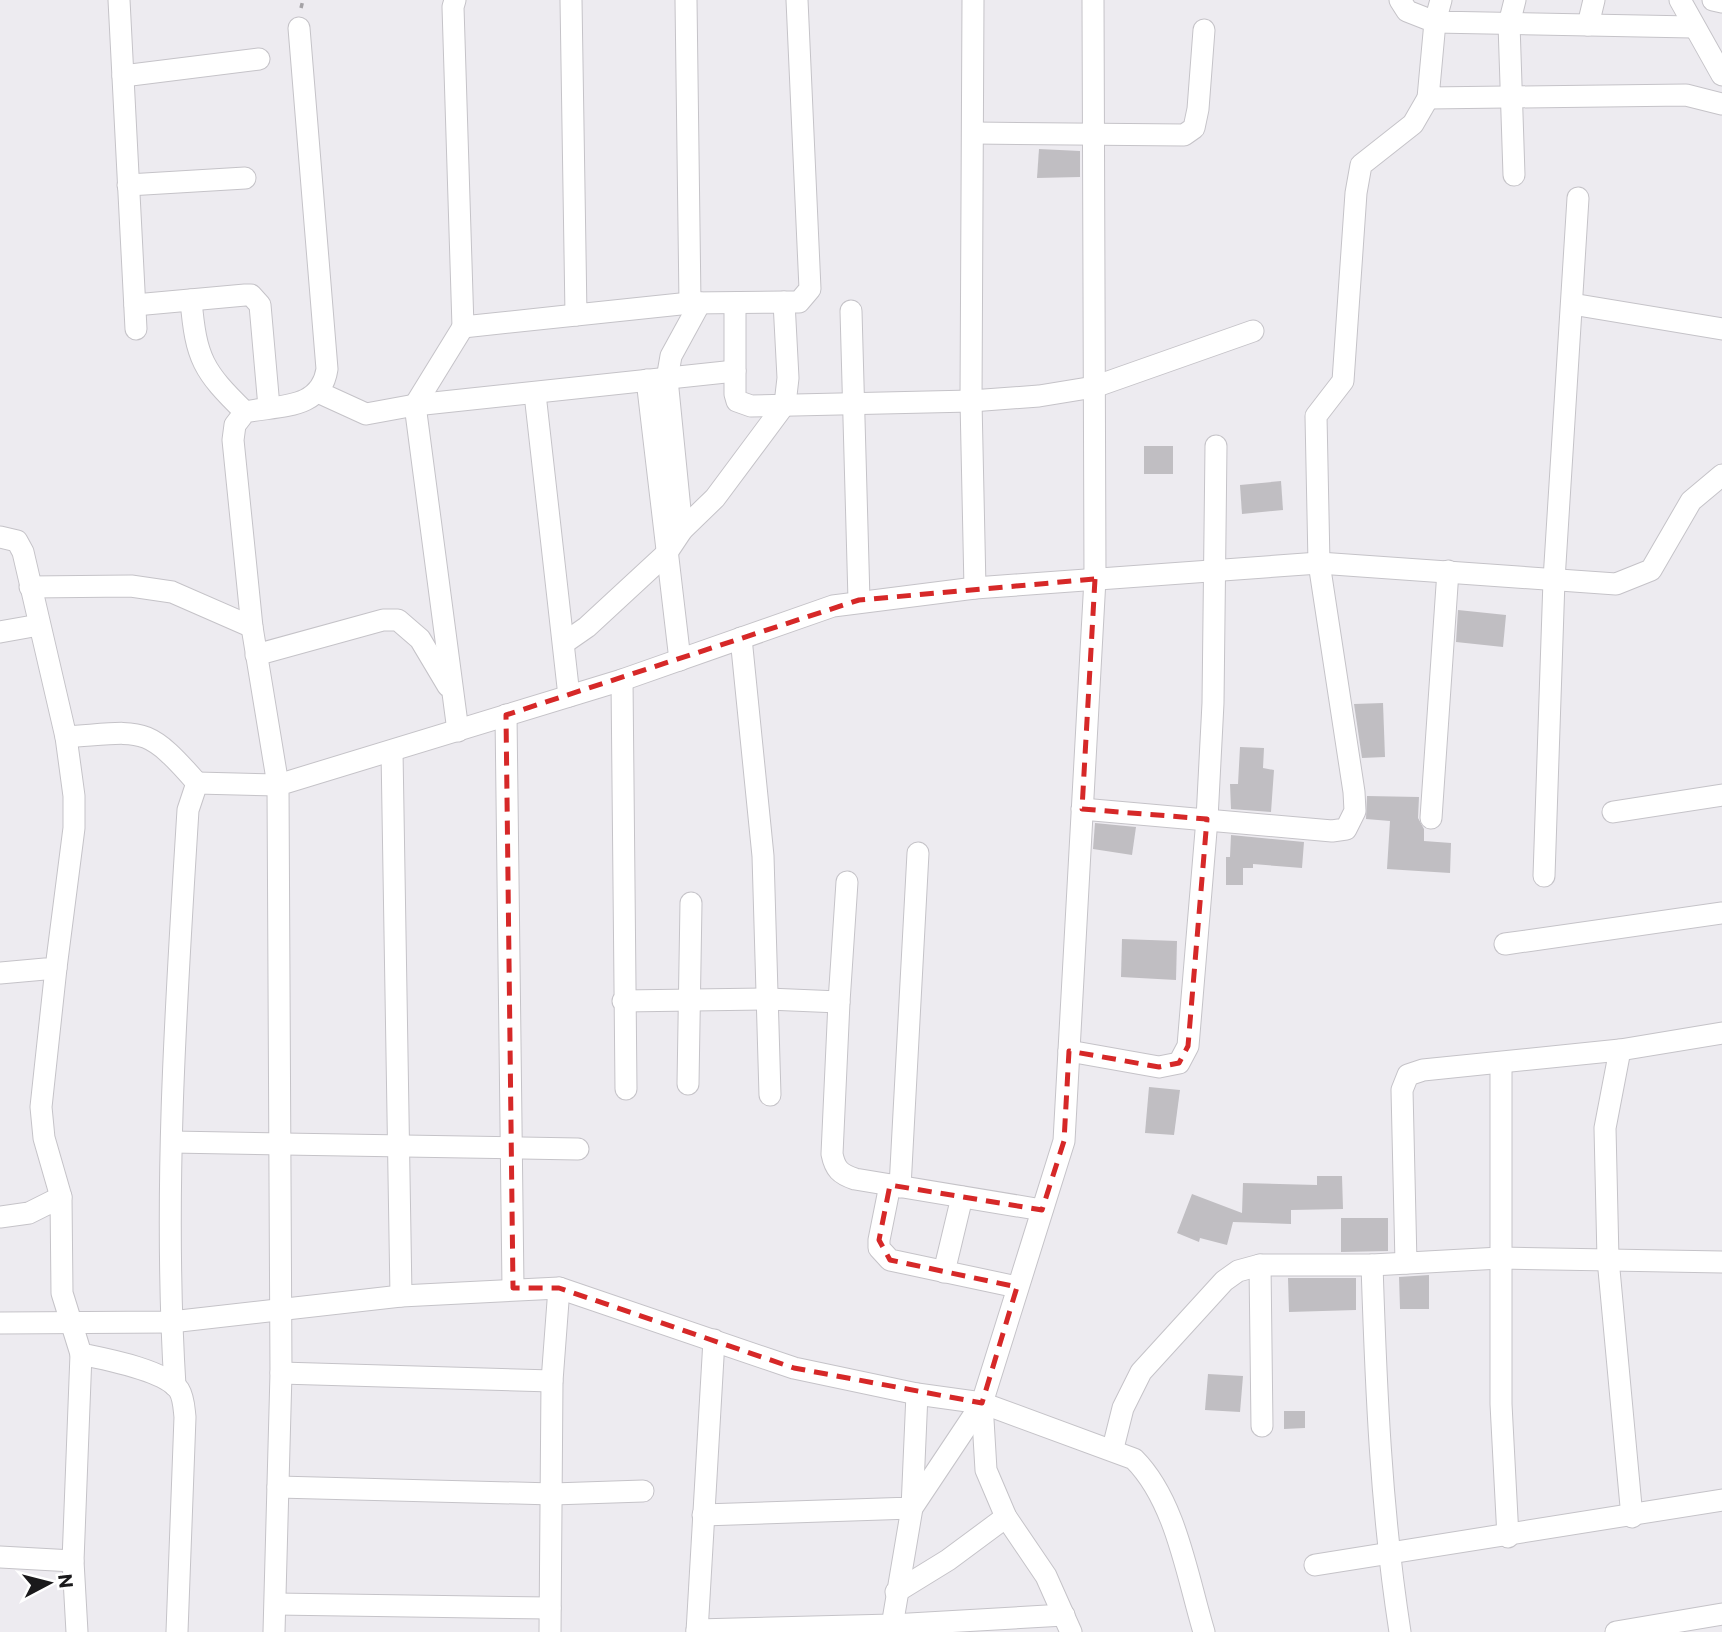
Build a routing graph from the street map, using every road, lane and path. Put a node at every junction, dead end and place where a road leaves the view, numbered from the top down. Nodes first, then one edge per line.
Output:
1 (119, 0) edge
2 (456, 0) edge
3 (571, 0) edge
4 (686, 0) edge
5 (797, 0) edge
6 (973, 0) edge
7 (1093, 0) edge
8 (1400, 0) edge
9 (1441, 0) edge
10 (1515, 0) edge
11 (1594, 0) edge
12 (1680, 0) edge
13 (1713, 0) edge
14 (1722, 2) edge
15 (1435, 22) junction
16 (1509, 24) junction
17 (1588, 25) junction
18 (1692, 27) junction
19 (299, 28) dead end
20 (1203, 30) dead end
21 (258, 59) dead end
22 (1722, 75) edge
23 (123, 76) junction
24 (1428, 98) junction
25 (1510, 99) junction
26 (1722, 104) edge
27 (974, 133) junction
28 (1096, 135) junction
29 (1514, 175) dead end
30 (245, 177) dead end
31 (128, 185) junction
32 (1578, 198) dead end
33 (191, 300) junction
34 (695, 303) junction
35 (735, 303) junction
36 (784, 303) junction
37 (1572, 304) junction
38 (135, 305) junction
39 (850, 311) dead end
40 (576, 314) junction
41 (463, 327) junction
42 (1700, 327) junction
43 (1722, 329) edge
44 (136, 330) dead end
45 (1253, 331) dead end
46 (1722, 342) edge
47 (735, 371) junction
48 (657, 379) junction
49 (1094, 387) junction
50 (320, 393) junction
51 (535, 394) junction
52 (971, 401) junction
53 (853, 403) junction
54 (785, 404) junction
55 (415, 405) junction
56 (269, 407) junction
57 (245, 412) junction
58 (1216, 446) dead end
59 (1722, 475) edge
60 (682, 530) junction
61 (0, 537) edge
62 (666, 554) junction
63 (1319, 563) junction
64 (1214, 571) junction
65 (1448, 571) junction
66 (1095, 579) junction
67 (1554, 580) junction
68 (30, 587) junction
69 (975, 588) junction
70 (859, 600) junction
71 (39, 625) junction
72 (252, 627) junction
73 (0, 632) edge
74 (741, 638) junction
75 (564, 643) junction
76 (256, 655) junction
77 (680, 660) junction
78 (622, 680) junction
79 (452, 694) junction
80 (569, 696) junction
81 (506, 715) junction
82 (458, 731) junction
83 (66, 737) junction
84 (392, 751) junction
85 (197, 783) junction
86 (278, 785) junction
87 (1722, 794) edge
88 (1082, 809) junction
89 (1613, 812) dead end
90 (1431, 818) dead end
91 (1207, 819) junction
92 (918, 853) dead end
93 (1544, 876) dead end
94 (847, 882) dead end
95 (691, 903) dead end
96 (1722, 913) edge
97 (1505, 944) dead end
98 (56, 968) junction
99 (0, 974) edge
100 (691, 999) junction
101 (768, 999) junction
102 (623, 1001) junction
103 (839, 1002) junction
104 (1722, 1033) edge
105 (1619, 1050) junction
106 (1069, 1051) junction
107 (1501, 1063) junction
108 (688, 1084) dead end
109 (626, 1089) dead end
110 (770, 1095) dead end
111 (172, 1142) junction
112 (281, 1142) junction
113 (398, 1144) junction
114 (513, 1147) junction
115 (579, 1149) dead end
116 (895, 1186) junction
117 (61, 1197) junction
118 (962, 1197) junction
119 (1042, 1210) junction
120 (0, 1217) edge
121 (1500, 1258) junction
122 (1608, 1259) junction
123 (1722, 1262) edge
124 (1406, 1263) junction
125 (1260, 1265) junction
126 (1371, 1265) junction
127 (944, 1272) junction
128 (1017, 1287) junction
129 (513, 1288) junction
130 (559, 1288) junction
131 (401, 1296) junction
132 (281, 1308) junction
133 (72, 1320) junction
134 (0, 1322) edge
135 (171, 1322) junction
136 (714, 1340) junction
137 (81, 1354) junction
138 (281, 1373) junction
139 (552, 1381) junction
140 (175, 1385) junction
141 (917, 1394) junction
142 (982, 1403) junction
143 (1262, 1426) dead end
144 (1113, 1448) junction
145 (278, 1487) junction
146 (643, 1491) dead end
147 (553, 1494) junction
148 (1722, 1500) edge
149 (912, 1508) junction
150 (703, 1516) junction
151 (1006, 1517) junction
152 (1632, 1517) junction
153 (1508, 1537) junction
154 (1388, 1553) junction
155 (0, 1558) edge
156 (73, 1561) junction
157 (1315, 1565) dead end
158 (896, 1592) junction
159 (275, 1604) junction
160 (550, 1608) junction
161 (1722, 1614) edge
162 (1067, 1624) edge
163 (891, 1628) edge
164 (697, 1631) edge
165 (77, 1632) edge
166 (177, 1632) edge
167 (274, 1632) edge
168 (550, 1632) edge
169 (1204, 1632) edge
170 (1400, 1632) edge
171 (1616, 1632) edge

1 - 23 street
2 - 41 street
3 - 40 street
4 - 34 street
5 - 36 street
6 - 27 street
7 - 28 street
8 - 15 street
9 - 15 street
10 - 16 street
11 - 17 street
12 - 18 street
13 - 14 street
15 - 16 street
15 - 24 street
16 - 17 street
16 - 25 street
17 - 18 street
18 - 22 street
19 - 50 street
20 - 28 street
21 - 23 street
23 - 31 street
24 - 25 street
24 - 63 street
25 - 26 street
25 - 29 street
27 - 28 street
27 - 52 street
28 - 49 street
30 - 31 street
31 - 38 street
32 - 37 street
33 - 38 street
33 - 56 street
33 - 57 street
34 - 35 street
34 - 40 street
34 - 48 street
35 - 36 street
35 - 47 street
36 - 54 street
37 - 42 street
37 - 67 street
38 - 44 street
39 - 53 street
40 - 41 street
41 - 55 street
42 - 43 street
42 - 46 street
45 - 49 street
47 - 48 street
47 - 54 street
48 - 51 street
48 - 60 street
48 - 62 street
49 - 52 street
49 - 66 street
50 - 55 street
50 - 56 street
51 - 55 street
51 - 75 street
52 - 53 street
52 - 69 street
53 - 54 street
53 - 70 street
54 - 60 street
55 - 79 street
56 - 57 street
57 - 72 street
58 - 64 street
59 - 67 street
60 - 62 street
61 - 68 street
62 - 75 street
62 - 77 street
63 - 64 street
63 - 65 street
63 - 91 street
64 - 66 street
64 - 91 street
65 - 67 street
65 - 90 street
66 - 69 street
66 - 88 street
67 - 93 street
68 - 71 street
68 - 72 street
69 - 70 street
70 - 74 street
71 - 73 street
71 - 83 street
72 - 76 street
74 - 77 street
74 - 101 street
75 - 80 street
76 - 79 street
76 - 86 street
77 - 78 street
78 - 80 street
78 - 102 street
79 - 82 street
80 - 81 street
81 - 82 street
81 - 114 street
82 - 84 street
83 - 85 street
83 - 98 street
84 - 86 street
84 - 113 street
85 - 86 street
85 - 111 street
86 - 112 street
87 - 89 street
88 - 91 street
88 - 106 street
91 - 106 street
92 - 116 street
94 - 103 street
95 - 100 street
96 - 97 street
98 - 99 street
98 - 117 street
100 - 101 street
100 - 102 street
100 - 108 street
101 - 103 street
101 - 110 street
102 - 109 street
103 - 116 street
104 - 105 street
105 - 107 street
105 - 122 street
106 - 119 street
107 - 121 street
107 - 124 street
111 - 112 street
111 - 135 street
112 - 113 street
112 - 132 street
113 - 114 street
113 - 131 street
114 - 115 street
114 - 129 street
116 - 118 street
116 - 127 street
117 - 120 street
117 - 133 street
118 - 119 street
118 - 127 street
119 - 128 street
121 - 122 street
121 - 124 street
121 - 153 street
122 - 123 street
122 - 152 street
124 - 126 street
125 - 126 street
125 - 143 street
125 - 144 street
126 - 154 street
127 - 128 street
128 - 142 street
129 - 130 street
129 - 131 street
130 - 136 street
130 - 139 street
131 - 132 street
132 - 135 street
132 - 138 street
133 - 134 street
133 - 135 street
133 - 137 street
135 - 140 street
136 - 141 street
136 - 150 street
137 - 140 street
137 - 156 street
138 - 139 street
138 - 145 street
139 - 147 street
140 - 166 street
141 - 142 street
141 - 149 street
142 - 144 street
142 - 149 street
142 - 151 street
144 - 169 street
145 - 147 street
145 - 159 street
146 - 147 street
147 - 160 street
148 - 152 street
149 - 150 street
149 - 158 street
150 - 164 street
151 - 158 street
151 - 162 street
152 - 153 street
153 - 154 street
154 - 157 street
154 - 170 street
155 - 156 street
156 - 165 street
158 - 163 street
159 - 160 street
159 - 167 street
160 - 168 street
161 - 171 street
162 - 163 street
163 - 164 street

